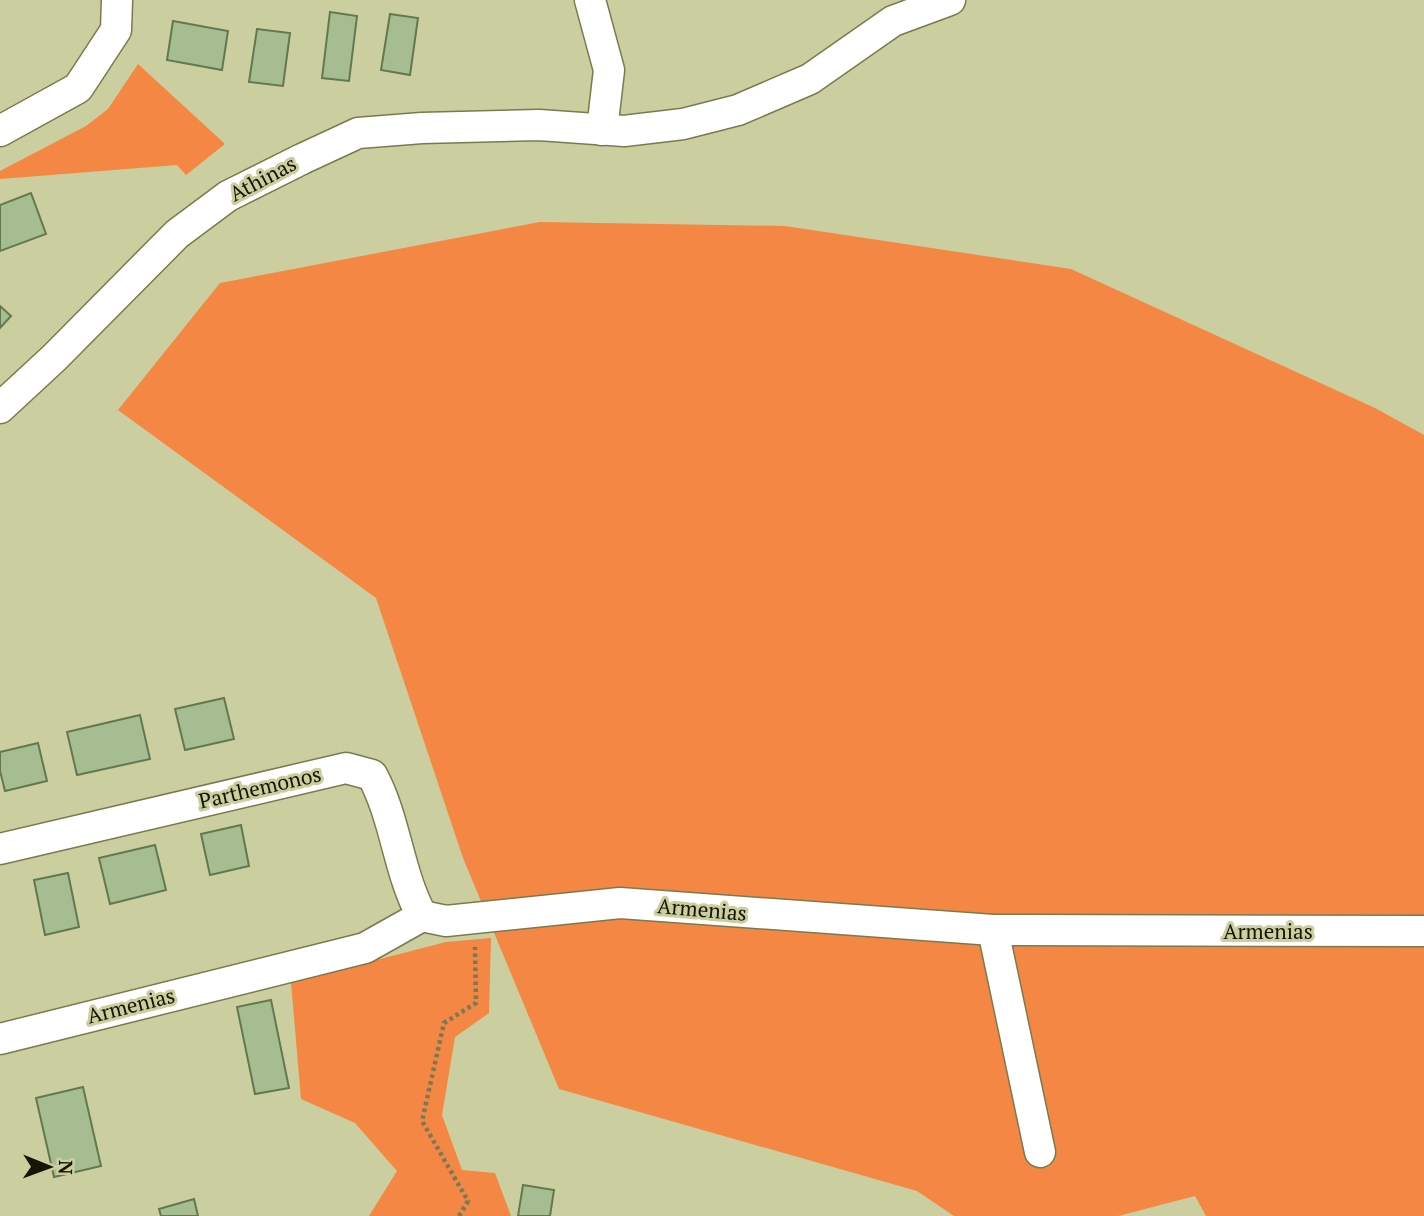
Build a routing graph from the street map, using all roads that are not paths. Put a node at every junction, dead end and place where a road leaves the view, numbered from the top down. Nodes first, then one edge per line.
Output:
1 (117, 0) edge
2 (590, 0) edge
3 (950, 0) edge
4 (602, 130) junction
5 (0, 131) edge
6 (0, 408) edge
7 (0, 849) edge
8 (422, 916) junction
9 (993, 930) junction
10 (1424, 930) edge
11 (0, 1039) edge
12 (1040, 1152) dead end

1 - 5 street
2 - 4 street
3 - 4 street, Athinas
4 - 6 street, Athinas
7 - 8 street, Parthemonos
8 - 9 street, Armenias
8 - 11 street, Armenias
9 - 10 street, Armenias
9 - 12 street

